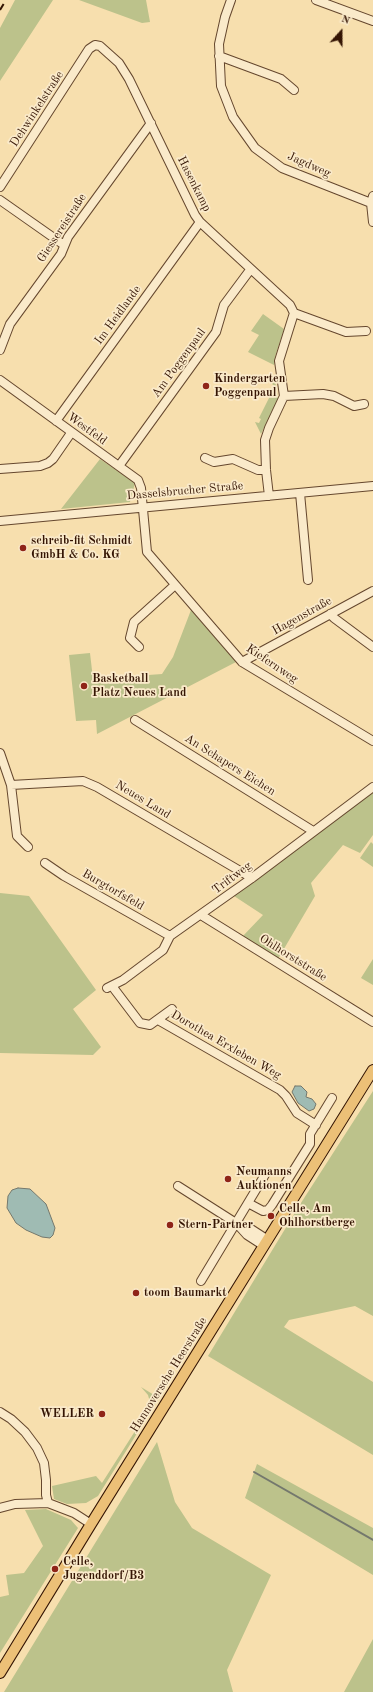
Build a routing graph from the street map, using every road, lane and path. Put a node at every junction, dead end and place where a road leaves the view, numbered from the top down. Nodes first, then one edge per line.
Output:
1 (231, 0) edge
2 (316, 0) edge
3 (373, 21) edge
4 (95, 45) joint
5 (219, 56) junction
6 (294, 90) dead end
7 (151, 123) junction
8 (0, 188) edge
9 (0, 200) edge
10 (372, 200) edge
11 (200, 222) junction
12 (373, 222) edge
13 (64, 245) junction
14 (250, 270) junction
15 (294, 313) junction
16 (366, 331) dead end
17 (0, 350) edge
18 (0, 380) edge
19 (284, 396) junction
20 (364, 404) dead end
21 (56, 421) junction
22 (71, 432) junction
23 (205, 458) dead end
24 (119, 466) junction
25 (0, 469) edge
26 (266, 470) junction
27 (373, 486) edge
28 (300, 493) junction
29 (269, 496) junction
30 (143, 507) junction
31 (0, 521) edge
32 (308, 580) dead end
33 (175, 585) junction
34 (373, 591) edge
35 (330, 614) junction
36 (139, 647) dead end
37 (373, 647) edge
38 (242, 662) junction
39 (135, 720) dead end
40 (373, 741) edge
41 (0, 753) edge
42 (11, 785) junction
43 (373, 787) edge
44 (313, 831) junction
45 (28, 847) dead end
46 (45, 862) dead end
47 (252, 878) junction
48 (201, 915) junction
49 (170, 936) junction
50 (109, 987) joint
51 (172, 1009) dead end
52 (158, 1020) junction
53 (373, 1022) edge
54 (373, 1070) edge
55 (332, 1098) dead end
56 (316, 1125) junction
57 (266, 1173) dead end
58 (178, 1186) dead end
59 (248, 1203) junction
60 (236, 1223) junction
61 (266, 1243) junction
62 (201, 1281) dead end
63 (0, 1412) edge
64 (48, 1503) junction
65 (0, 1508) edge
66 (91, 1524) junction
67 (0, 1673) edge

1 - 5 street, Jagdweg
2 - 3 street
4 - 7 street, Hasenkamp
4 - 8 street, Dehwinkelstraße
5 - 6 street
5 - 10 street, Jagdweg
7 - 11 street, Hasenkamp
7 - 13 street, Giessereistraße
9 - 13 street
10 - 12 street
11 - 14 street, Hasenkamp
11 - 21 street, Im Heidlande
13 - 17 street, Giessereistraße
14 - 15 street, Hasenkamp
14 - 24 street, Am Poggenpaul
15 - 16 street
15 - 19 street
18 - 21 street, Westfeld
19 - 20 street
19 - 26 street
21 - 22 street, Westfeld
22 - 24 street, Westfeld
22 - 25 street
23 - 26 street
24 - 30 street, Westfeld
26 - 29 street
27 - 28 street, Dasselsbrucher Straße
28 - 29 street, Dasselsbrucher Straße
28 - 32 street
29 - 30 street, Dasselsbrucher Straße
30 - 31 street, Dasselsbrucher Straße
30 - 33 street, Kiefernweg
33 - 36 street
33 - 38 street, Kiefernweg
34 - 35 street, Hagenstraße
35 - 37 street
35 - 38 street, Hagenstraße
38 - 40 street, Kiefernweg
39 - 44 street, An Schapers Eichen
41 - 42 street
42 - 45 street
42 - 47 street, Neues Land
43 - 44 street, Triftweg
44 - 47 street, Triftweg
46 - 49 street, Burgtorfsfeld
47 - 48 street, Triftweg
48 - 49 street, Triftweg
48 - 53 street, Ohlhorststraße
49 - 50 street, Triftweg
50 - 52 street, Dorothea Erxleben Weg
51 - 52 street, Dorothea Erxleben Weg
52 - 56 street, Dorothea Erxleben Weg
54 - 61 main road, Hannoversche Heerstraße
55 - 56 street
56 - 59 street
57 - 59 street
58 - 60 street
59 - 60 street
60 - 61 street
60 - 62 street
61 - 66 main road, Hannoversche Heerstraße
63 - 64 street
64 - 65 street
64 - 66 street
66 - 67 main road, Hannoversche Heerstraße

